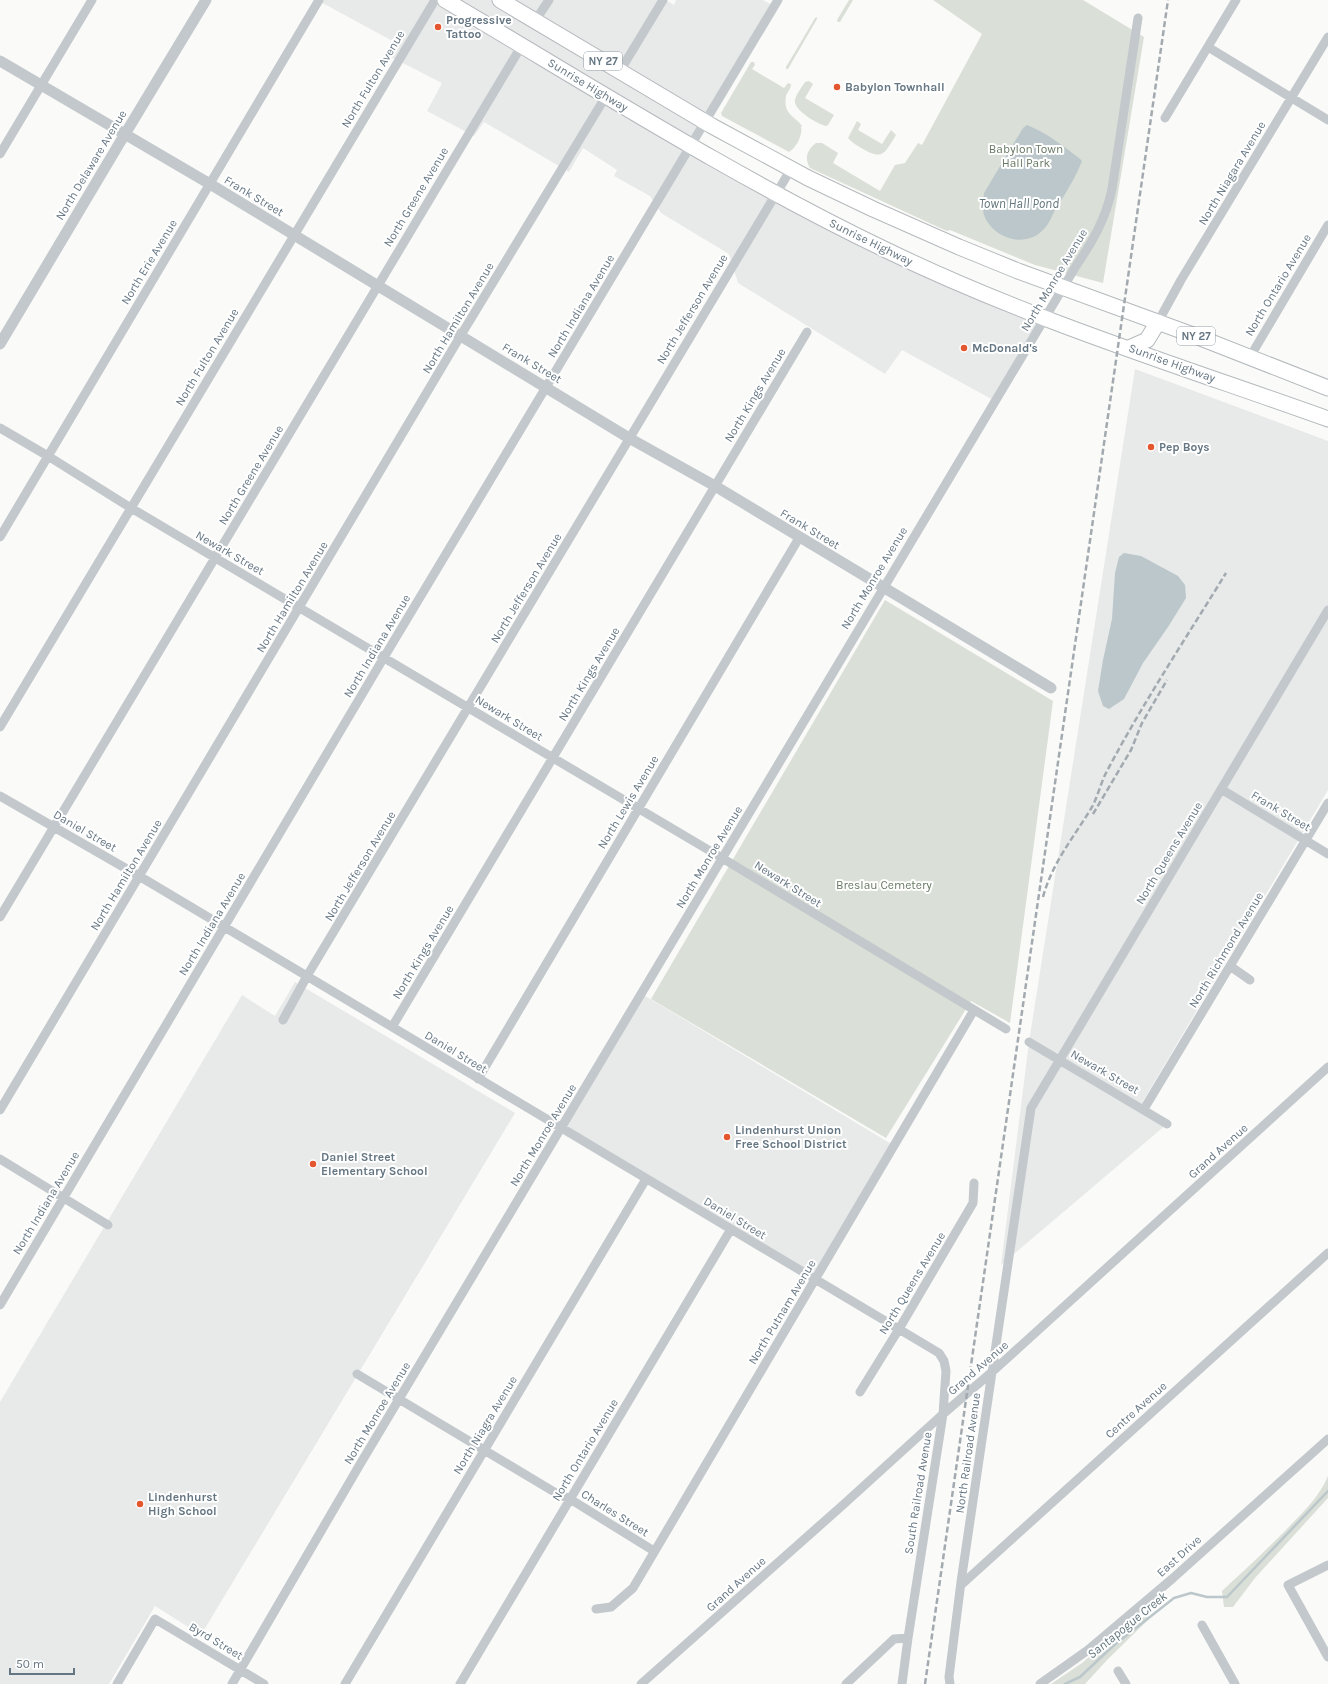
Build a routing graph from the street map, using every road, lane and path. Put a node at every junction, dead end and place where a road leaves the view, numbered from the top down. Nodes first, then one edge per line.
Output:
1 (92, 0) edge
2 (206, 0) edge
3 (319, 0) edge
4 (434, 0) edge
5 (445, 0) edge
6 (500, 0) edge
7 (549, 0) edge
8 (663, 0) edge
9 (778, 0) edge
10 (1236, 0) edge
11 (1138, 18) dead end
12 (535, 21) junction
13 (1328, 37) edge
14 (522, 45) junction
15 (1208, 47) junction
16 (0, 61) edge
17 (620, 72) junction
18 (41, 86) junction
19 (606, 96) junction
20 (1291, 98) junction
21 (1165, 118) dead end
22 (1328, 120) edge
23 (705, 122) junction
24 (124, 134) junction
25 (690, 147) junction
26 (0, 154) edge
27 (791, 168) junction
28 (210, 184) junction
29 (775, 195) junction
30 (1328, 225) edge
31 (293, 235) junction
32 (377, 286) junction
33 (1063, 288) junction
34 (1045, 318) junction
35 (1158, 322) junction
36 (807, 332) dead end
37 (461, 336) junction
38 (0, 344) edge
39 (1129, 348) junction
40 (1250, 357) junction
41 (546, 387) junction
42 (1328, 388) edge
43 (1328, 419) edge
44 (0, 428) edge
45 (629, 438) junction
46 (48, 456) junction
47 (715, 486) junction
48 (131, 508) junction
49 (0, 537) edge
50 (799, 538) junction
51 (215, 558) junction
52 (883, 587) junction
53 (300, 607) junction
54 (1328, 610) edge
55 (384, 658) junction
56 (1051, 688) dead end
57 (469, 708) junction
58 (0, 727) edge
59 (553, 758) junction
60 (1221, 789) junction
61 (0, 796) edge
62 (1328, 803) edge
63 (637, 809) junction
64 (54, 828) junction
65 (1305, 840) junction
66 (1328, 854) edge
67 (722, 858) junction
68 (139, 876) junction
69 (0, 917) edge
70 (224, 928) junction
71 (1230, 966) junction
72 (307, 976) junction
73 (1250, 980) dead end
74 (974, 1010) junction
75 (283, 1020) dead end
76 (392, 1028) junction
77 (1006, 1029) dead end
78 (1029, 1042) dead end
79 (1060, 1060) junction
80 (1328, 1067) edge
81 (478, 1079) junction
82 (1031, 1108) joint
83 (1144, 1109) junction
84 (0, 1110) edge
85 (1167, 1124) dead end
86 (562, 1128) junction
87 (0, 1159) edge
88 (646, 1179) junction
89 (974, 1183) dead end
90 (64, 1197) junction
91 (108, 1225) dead end
92 (731, 1229) junction
93 (1328, 1253) edge
94 (815, 1279) junction
95 (0, 1305) edge
96 (900, 1329) junction
97 (992, 1372) junction
98 (357, 1374) dead end
99 (860, 1392) dead end
100 (399, 1400) junction
101 (943, 1414) junction
102 (1328, 1439) edge
103 (484, 1449) junction
104 (570, 1499) junction
105 (654, 1551) junction
106 (1328, 1565) edge
107 (961, 1585) junction
108 (596, 1609) dead end
109 (1202, 1625) dead end
110 (908, 1638) junction
111 (1328, 1657) edge
112 (240, 1670) junction
113 (1118, 1671) dead end
114 (117, 1684) edge
115 (232, 1684) edge
116 (264, 1684) edge
117 (345, 1684) edge
118 (460, 1684) edge
119 (641, 1684) edge
120 (846, 1684) edge
121 (902, 1684) edge
122 (950, 1684) edge
123 (1040, 1684) edge
124 (1126, 1684) edge
125 (1235, 1684) edge

1 - 18 street
2 - 24 street, North Delaware Avenue
3 - 28 street, North Erie Avenue
4 - 31 street, North Fulton Avenue
5 - 14 highway, Sunrise Highway / NY 27
6 - 12 highway, NY 27
7 - 12 street
8 - 17 street
9 - 23 street, North Indiana Avenue
10 - 15 street
11 - 33 street, North Monroe Avenue
12 - 17 highway, NY 27
13 - 20 street, North Niagara Avenue
14 - 19 highway, Sunrise Highway / NY 27
14 - 32 street, North Greene Avenue
15 - 20 street
15 - 21 street
16 - 18 street, Frank Street
17 - 23 highway, NY 27
18 - 24 street, Frank Street
18 - 26 street
19 - 25 highway, Sunrise Highway / NY 27
19 - 37 street, North Hamilton Avenue
20 - 22 street
20 - 35 street, North Niagara Avenue
23 - 25 street, North Indiana Avenue
23 - 27 highway, NY 27
24 - 28 street, Frank Street
24 - 38 street, North Delaware Avenue
25 - 29 highway, Sunrise Highway / NY 27
25 - 41 street, North Indiana Avenue
27 - 29 street, North Jefferson Avenue
27 - 33 highway, NY 27
28 - 31 street, Frank Street
28 - 46 street, North Erie Avenue
29 - 34 highway, Sunrise Highway / NY 27
29 - 45 street, North Jefferson Avenue
30 - 40 street, North Ontario Avenue
31 - 32 street, Frank Street
31 - 48 street, North Fulton Avenue
32 - 37 street, Frank Street
32 - 51 street, North Greene Avenue
33 - 34 street, North Monroe Avenue
33 - 35 highway, NY 27
34 - 39 highway, Sunrise Highway / NY 27
34 - 52 street, North Monroe Avenue
35 - 39 highway
35 - 40 highway, NY 27
36 - 47 street, North Kings Avenue
37 - 41 street, Frank Street
37 - 53 street, North Hamilton Avenue
39 - 43 highway, Sunrise Highway / NY 27
40 - 42 highway, NY 27
41 - 45 street, Frank Street
41 - 55 street, North Indiana Avenue
44 - 46 street, Newark Street
45 - 47 street, Frank Street
45 - 57 street, North Jefferson Avenue
46 - 48 street, Newark Street
46 - 49 street, North Erie Avenue
47 - 50 street, Frank Street
47 - 59 street, North Kings Avenue
48 - 51 street, Newark Street
48 - 58 street, North Fulton Avenue
50 - 52 street, Frank Street
50 - 63 street, North Lewis Avenue
51 - 53 street, Newark Street
51 - 64 street, North Greene Avenue
52 - 56 street, Frank Street
52 - 67 street, North Monroe Avenue
53 - 55 street, Newark Street
53 - 68 street, North Hamilton Avenue
54 - 60 street, North Queens Avenue
55 - 57 street, Newark Street
55 - 70 street, North Indiana Avenue
57 - 59 street, Newark Street
57 - 72 street, North Jefferson Avenue
59 - 63 street, Newark Street
59 - 76 street, North Kings Avenue
60 - 65 street, Frank Street
60 - 79 street, North Queens Avenue
61 - 64 street, Daniel Street
62 - 65 street, North Richmond Avenue
63 - 67 street, Newark Street
63 - 81 street, North Lewis Avenue
64 - 68 street, Daniel Street
64 - 69 street, North Greene Avenue
65 - 66 street, Frank Street
65 - 71 street, North Richmond Avenue
67 - 74 street, Newark Street
67 - 86 street, North Monroe Avenue
68 - 70 street, Daniel Street
68 - 84 street, North Hamilton Avenue
70 - 72 street, Daniel Street
70 - 90 street, North Indiana Avenue
71 - 73 street
71 - 83 street, North Richmond Avenue
72 - 75 street, North Jefferson Avenue
72 - 76 street, Daniel Street
74 - 77 street, Newark Street
74 - 94 street, North Putnam Avenue
76 - 81 street, Daniel Street
78 - 79 street, Newark Street
79 - 82 street, North Queens Avenue
79 - 83 street, Newark Street
80 - 97 street, Grand Avenue
81 - 86 street, Daniel Street
82 - 97 street, North Railroad Avenue
83 - 85 street, Newark Street
86 - 88 street, Daniel Street
86 - 100 street, North Monroe Avenue
87 - 90 street
88 - 92 street, Daniel Street
88 - 103 street, North Niagra Avenue
89 - 96 street, North Queens Avenue
90 - 91 street
90 - 95 street, North Indiana Avenue
92 - 94 street, Daniel Street
92 - 104 street, North Ontario Avenue
93 - 107 street, Centre Avenue
94 - 96 street, Daniel Street
94 - 105 street, North Putnam Avenue
96 - 99 street, North Queens Avenue
96 - 101 street, South Railroad Avenue
97 - 101 street, Grand Avenue
97 - 107 street, North Railroad Avenue
98 - 100 street, Charles Street
100 - 103 street, Charles Street
100 - 112 street, North Monroe Avenue
101 - 110 street, South Railroad Avenue
101 - 119 street, Grand Avenue
102 - 123 street, East Drive
103 - 104 street, Charles Street
103 - 117 street, North Niagra Avenue
104 - 105 street, Charles Street
104 - 118 street, North Ontario Avenue
105 - 108 street, North Putnam Avenue
106 - 111 street
107 - 122 street, North Railroad Avenue
109 - 125 street
110 - 120 street
110 - 121 street, South Railroad Avenue
112 - 114 street, Byrd Street
112 - 115 street, North Monroe Avenue
112 - 116 street, Byrd Street
113 - 124 street

